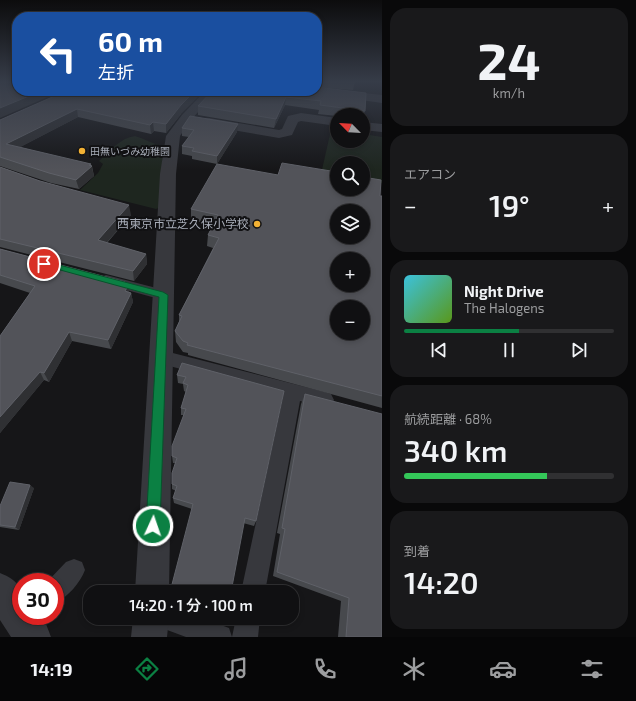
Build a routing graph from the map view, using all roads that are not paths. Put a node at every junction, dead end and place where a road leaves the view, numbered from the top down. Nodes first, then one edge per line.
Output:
1 (193, 111) edge
2 (311, 111) edge
3 (186, 118) junction
4 (309, 118) junction
5 (330, 121) edge
6 (370, 127) edge
7 (382, 128) edge
8 (96, 277) edge
9 (163, 295) junction
10 (161, 357) junction
11 (292, 392) junction
12 (337, 404) edge
13 (74, 570) dead end
14 (64, 581) edge
15 (152, 585) edge
16 (255, 585) edge
17 (0, 590) edge
18 (150, 625) edge
19 (187, 625) edge
20 (247, 625) edge
21 (28, 629) edge
22 (149, 637) edge
23 (220, 637) edge
24 (245, 637) edge

1 - 3 street
2 - 4 street
3 - 4 street
3 - 9 street
4 - 5 street
6 - 7 street
8 - 9 lane
9 - 10 street
10 - 11 lane
10 - 15 street
11 - 12 lane
11 - 16 lane
13 - 14 lane
17 - 21 street
18 - 22 street
19 - 23 lane
20 - 24 lane

